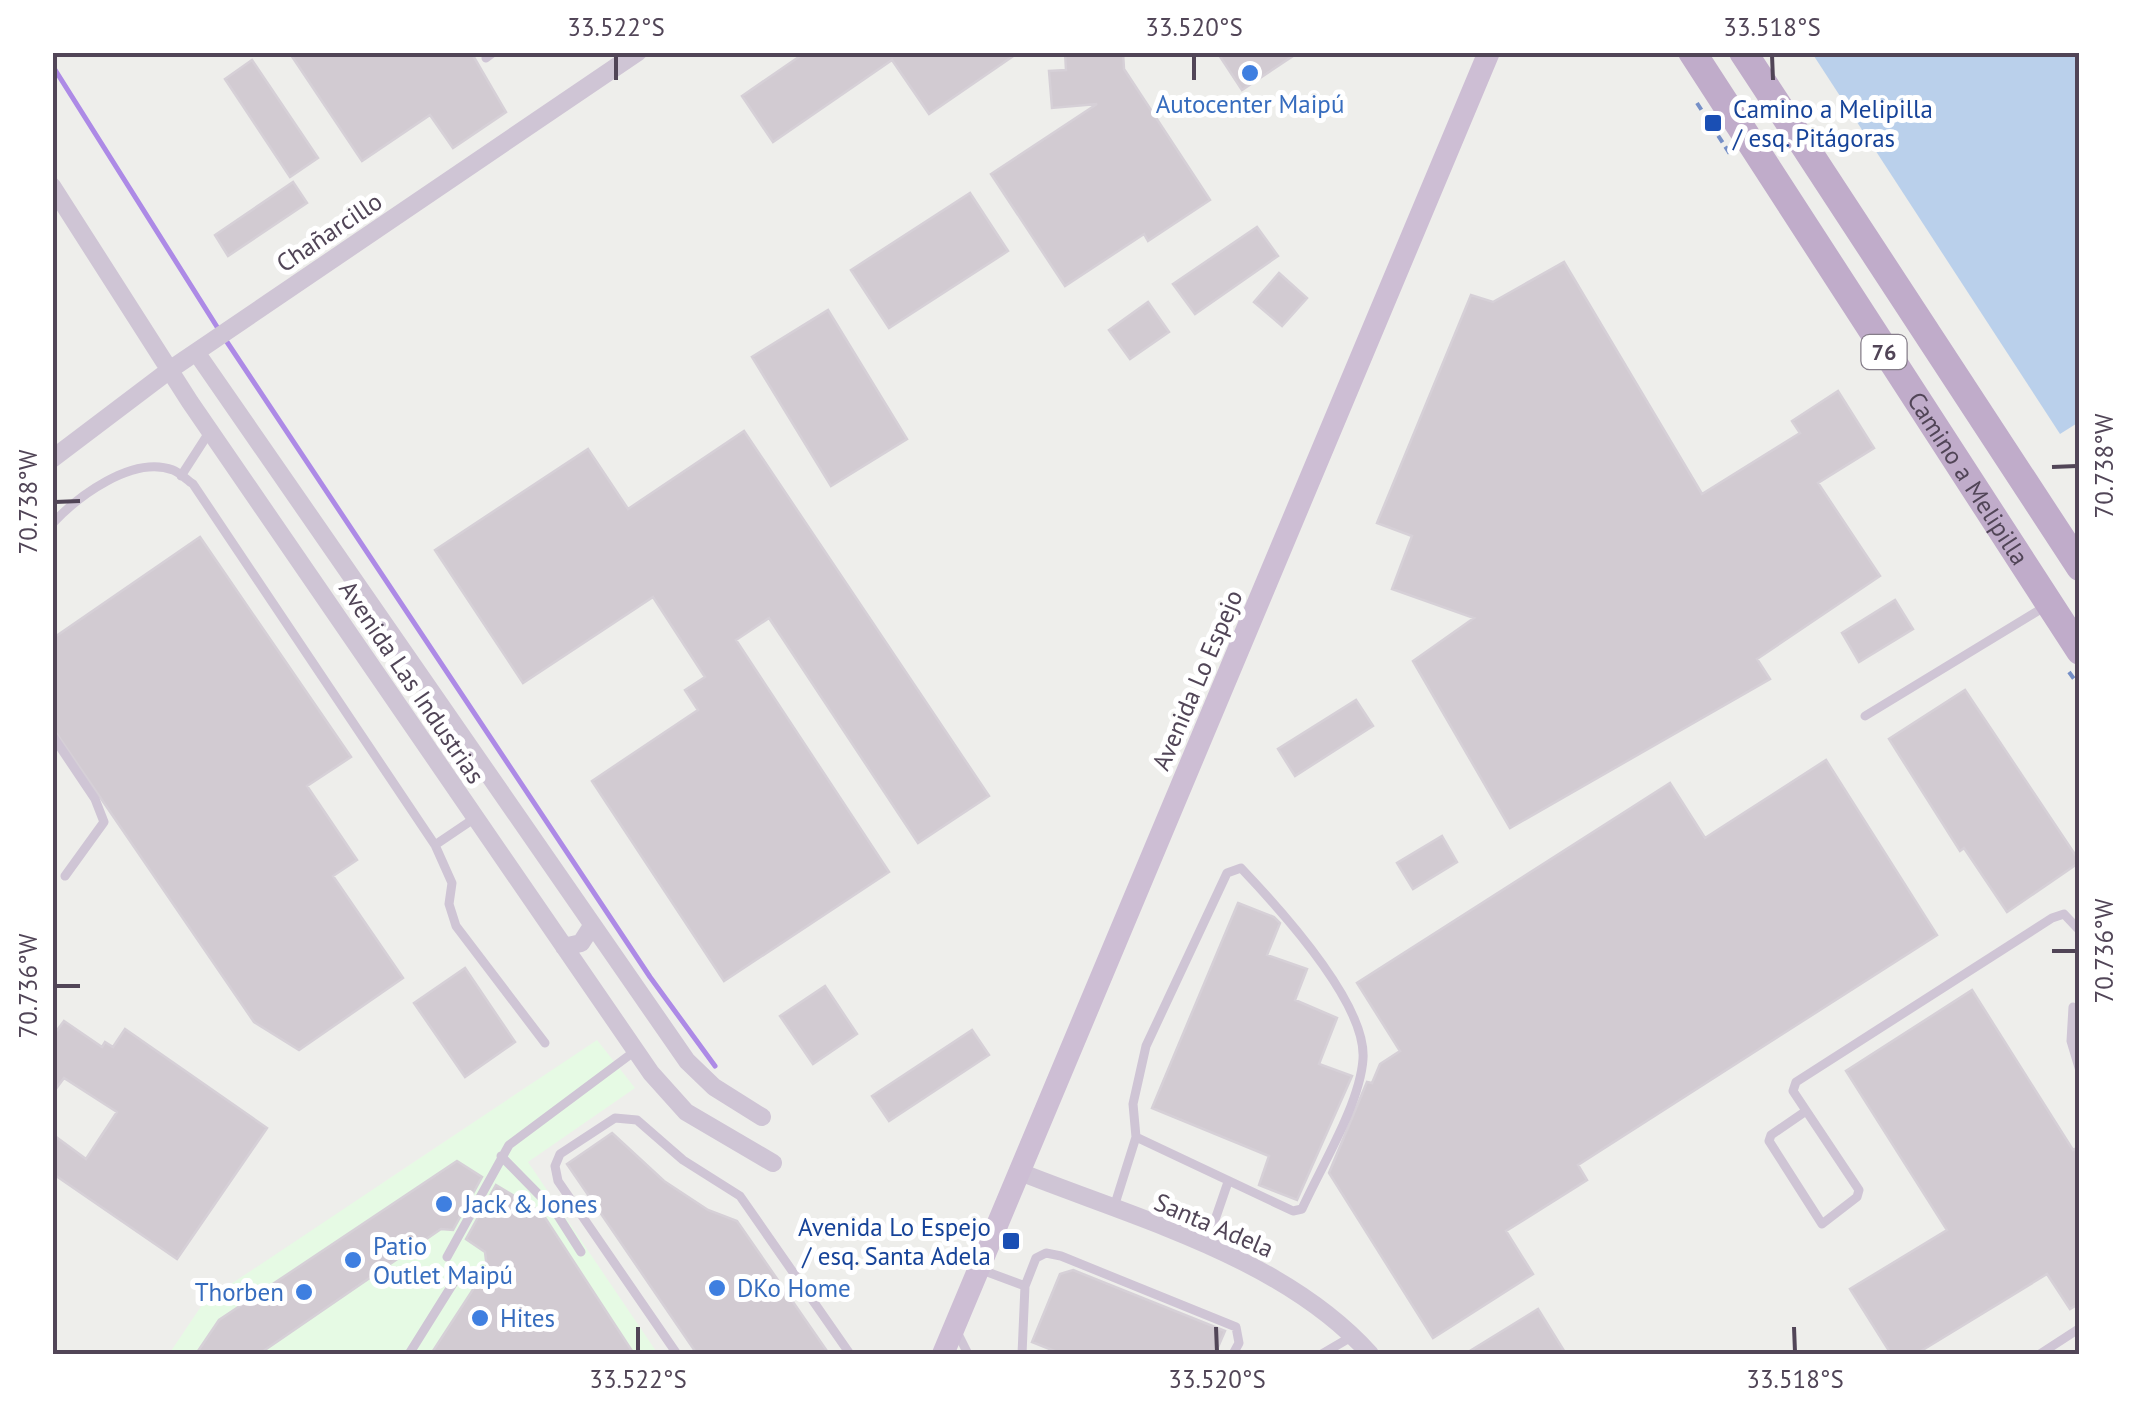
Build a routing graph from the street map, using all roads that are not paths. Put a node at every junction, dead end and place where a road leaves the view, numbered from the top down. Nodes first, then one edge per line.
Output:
1 (638, 52) edge
2 (1490, 52) edge
3 (1692, 52) edge
4 (1743, 52) edge
5 (1779, 108) junction
6 (1740, 131) junction
7 (52, 186) edge
8 (196, 352) junction
9 (171, 369) junction
10 (210, 431) junction
11 (52, 459) edge
12 (181, 476) junction
13 (52, 524) edge
14 (2080, 566) edge
15 (2048, 604) junction
16 (2080, 650) edge
17 (1865, 716) dead end
18 (52, 735) edge
19 (475, 818) junction
20 (435, 845) junction
21 (65, 876) dead end
22 (592, 926) junction
23 (2080, 931) edge
24 (564, 947) junction
25 (2073, 1006) dead end
26 (545, 1044) dead end
27 (635, 1050) junction
28 (2080, 1071) edge
29 (729, 1098) junction
30 (1806, 1111) junction
31 (762, 1117) dead end
32 (711, 1128) junction
33 (1136, 1138) junction
34 (501, 1156) junction
35 (774, 1164) dead end
36 (1020, 1172) junction
37 (1228, 1182) junction
38 (1113, 1210) junction
39 (1206, 1248) junction
40 (581, 1252) dead end
41 (446, 1257) dead end
42 (979, 1269) junction
43 (459, 1274) dead end
44 (1025, 1286) junction
45 (954, 1328) junction
46 (2080, 1328) edge
47 (1353, 1336) junction
48 (2052, 1351) edge
49 (409, 1354) edge
50 (677, 1354) edge
51 (850, 1354) edge
52 (936, 1354) edge
53 (944, 1354) edge
54 (968, 1354) edge
55 (1022, 1354) edge
56 (1233, 1354) edge
57 (1322, 1354) edge
58 (1370, 1354) edge
59 (2040, 1354) edge

1 - 8 street, Chañarcillo
2 - 36 main road, Avenida Lo Espejo
3 - 6 main road, Camino a Melipilla / 76
4 - 5 main road, Camino a Melipilla / 76
5 - 6 main road
5 - 14 main road, Camino a Melipilla / 76
6 - 15 main road, Camino a Melipilla / 76
7 - 9 street, Avenida Las Industrias
8 - 9 street, Chañarcillo
8 - 22 street, Avenida Las Industrias
9 - 10 street, Avenida Las Industrias
9 - 11 street, Chañarcillo
10 - 12 lane
10 - 19 street, Avenida Las Industrias
12 - 13 lane
12 - 20 lane
15 - 16 main road, Camino a Melipilla / 76
15 - 17 lane
18 - 21 lane
19 - 20 lane
19 - 24 street, Avenida Las Industrias
20 - 26 lane
22 - 24 street
22 - 29 street, Avenida Las Industrias
23 - 30 lane
24 - 27 street, Avenida Las Industrias
25 - 28 lane
27 - 32 street, Avenida Las Industrias
27 - 34 lane
29 - 31 street, Avenida Las Industrias
29 - 32 street
30 - 30 lane
32 - 35 street, Avenida Las Industrias
33 - 37 lane
33 - 37 lane
33 - 38 lane
34 - 40 lane
34 - 41 lane
36 - 38 street, Santa Adela
36 - 42 main road, Avenida Lo Espejo
37 - 39 lane
38 - 39 street, Santa Adela
39 - 47 street, Santa Adela
42 - 44 lane
42 - 45 main road, Avenida Lo Espejo
43 - 49 lane
44 - 55 lane
44 - 56 lane
45 - 52 main road, Avenida Lo Espejo
45 - 53 main road, Avenida Lo Espejo
45 - 54 lane
46 - 48 lane
47 - 57 lane
47 - 58 street, Santa Adela
48 - 59 lane
50 - 51 lane

